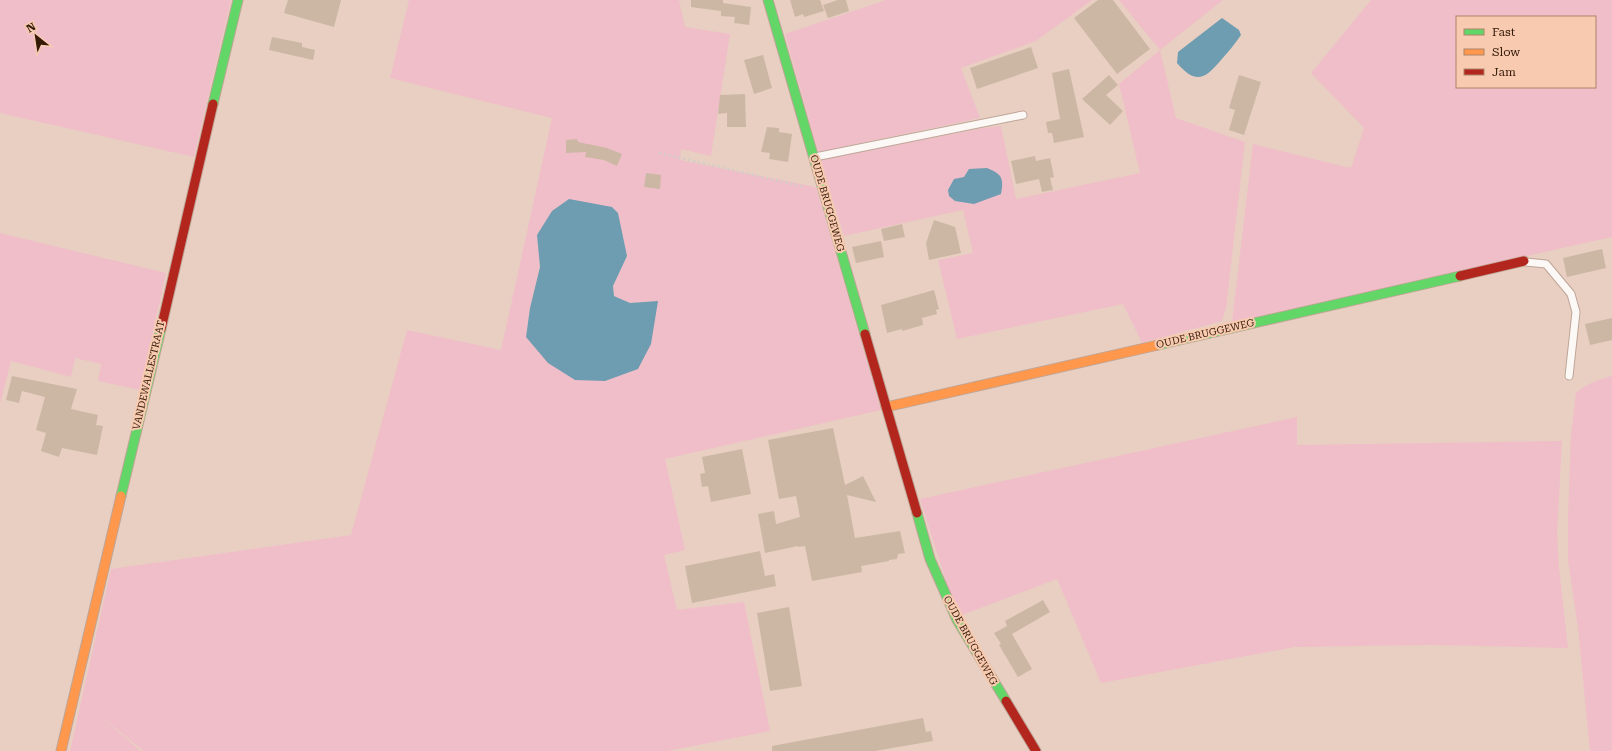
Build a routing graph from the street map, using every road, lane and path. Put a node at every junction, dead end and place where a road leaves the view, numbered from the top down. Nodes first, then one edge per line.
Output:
1 (238, 0) edge
2 (768, 0) edge
3 (1023, 115) dead end
4 (659, 153) dead end
5 (814, 157) junction
6 (825, 192) junction
7 (1524, 261) joint
8 (1569, 376) dead end
9 (886, 407) junction
10 (60, 751) edge
11 (1036, 751) edge

1 - 10 street, VANDEWALLESTRAAT
2 - 5 street, OUDE BRUGGEWEG
3 - 5 lane
4 - 6 path
5 - 6 street, OUDE BRUGGEWEG
6 - 9 street, OUDE BRUGGEWEG
7 - 8 lane
7 - 9 street, OUDE BRUGGEWEG
9 - 11 street, OUDE BRUGGEWEG

